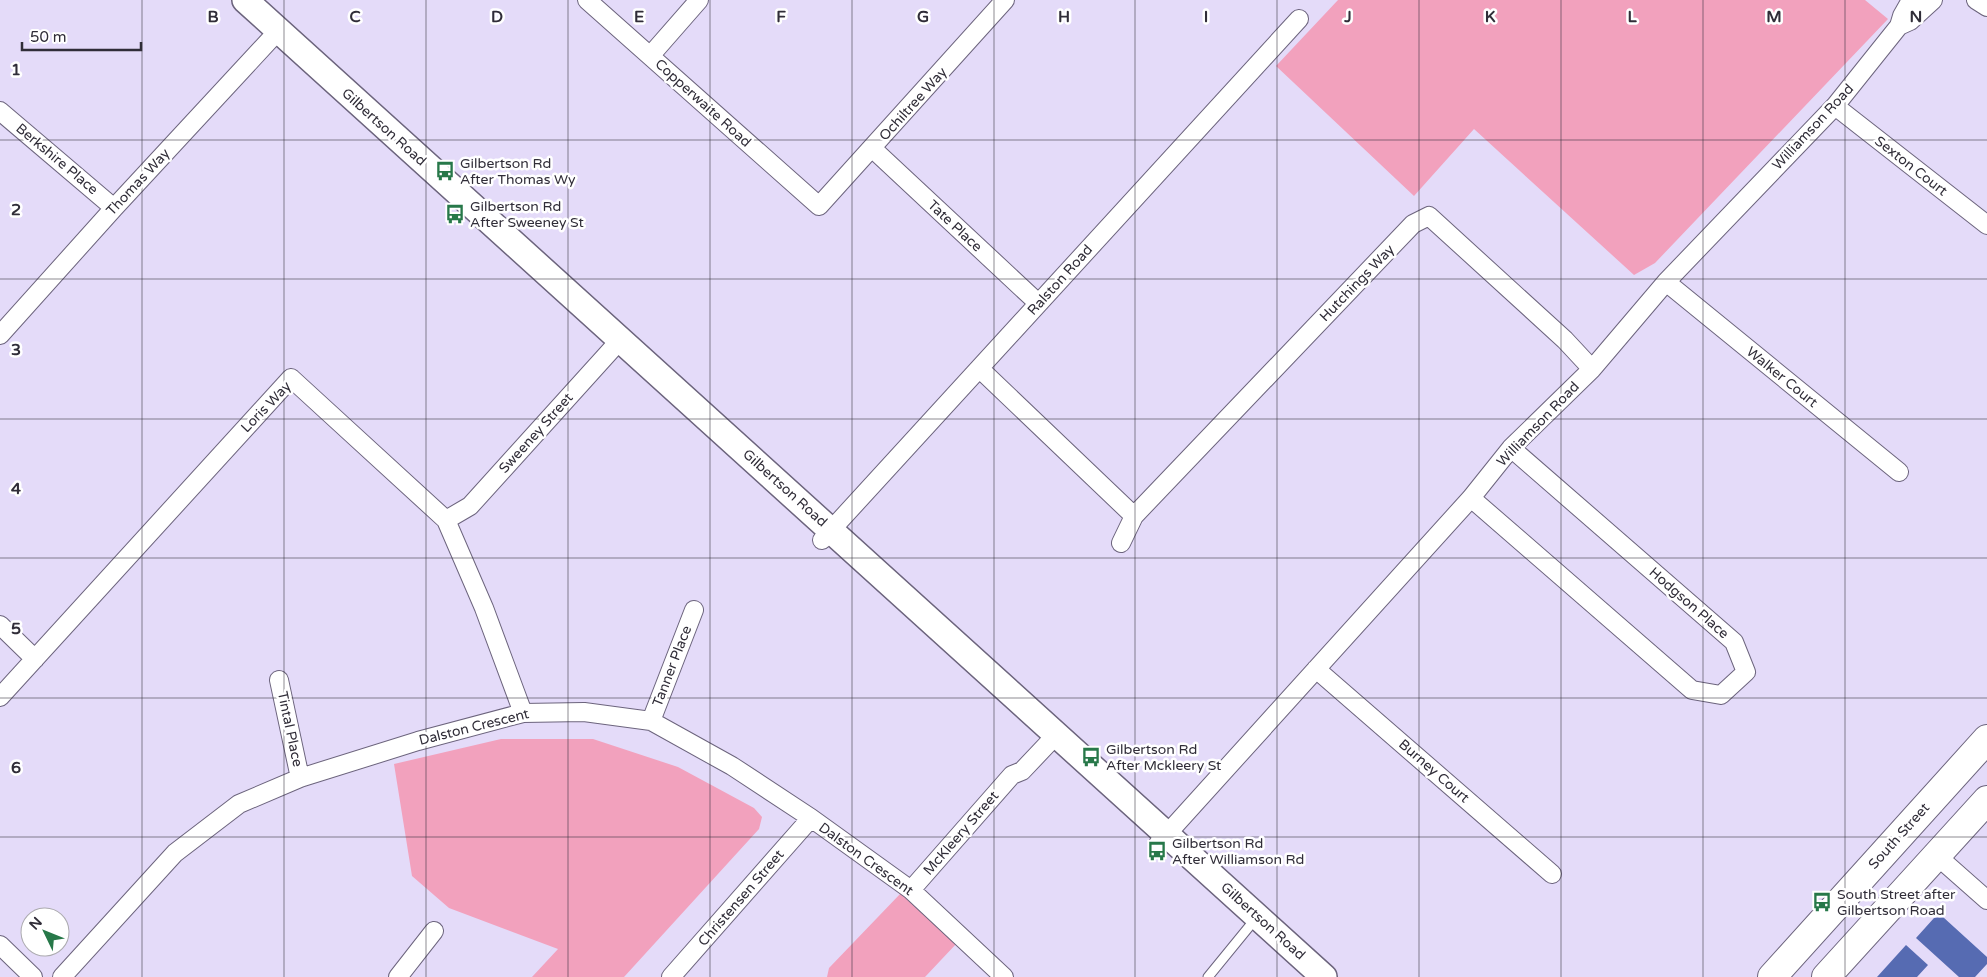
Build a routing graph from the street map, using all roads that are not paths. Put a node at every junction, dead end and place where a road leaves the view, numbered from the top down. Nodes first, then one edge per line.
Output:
1 (227, 0) edge
2 (587, 0) edge
3 (699, 0) edge
4 (1005, 0) edge
5 (1911, 0) edge
6 (1933, 0) edge
7 (1976, 0) edge
8 (1987, 7) edge
9 (254, 8) edge
10 (1299, 19) dead end
11 (1899, 26) junction
12 (274, 35) junction
13 (650, 56) junction
14 (1835, 106) junction
15 (0, 111) edge
16 (872, 149) junction
17 (819, 206) joint
18 (114, 208) junction
19 (1987, 225) edge
20 (1666, 282) junction
21 (1038, 303) junction
22 (0, 335) edge
23 (617, 344) junction
24 (980, 369) junction
25 (1592, 369) junction
26 (1510, 448) junction
27 (1899, 472) dead end
28 (1471, 498) junction
29 (1134, 516) junction
30 (446, 520) junction
31 (826, 535) junction
32 (1121, 542) dead end
33 (694, 610) dead end
34 (0, 624) edge
35 (35, 659) junction
36 (1316, 669) junction
37 (279, 680) dead end
38 (0, 697) edge
39 (523, 712) junction
40 (651, 721) junction
41 (1048, 735) junction
42 (1987, 740) edge
43 (300, 778) junction
44 (1987, 800) edge
45 (811, 818) junction
46 (1162, 839) junction
47 (1936, 855) junction
48 (1552, 874) dead end
49 (911, 890) junction
50 (1987, 900) edge
51 (1253, 921) junction
52 (434, 931) dead end
53 (0, 945) edge
54 (33, 977) edge
55 (62, 977) edge
56 (398, 977) edge
57 (671, 977) edge
58 (1004, 977) edge
59 (1208, 977) edge
60 (1304, 977) edge
61 (1324, 977) edge
62 (1772, 977) edge
63 (1826, 977) edge

1 - 9 street, Gilbertson Road
2 - 13 street, Copperwaite Road
3 - 13 street
4 - 16 street, Ochiltree Way
5 - 11 street, Williamson Road
6 - 11 street, Williamson Road
7 - 8 street
9 - 12 street, Gilbertson Road
10 - 21 street, Ralston Road
11 - 14 street, Williamson Road
12 - 18 street, Thomas Way
12 - 23 street, Gilbertson Road
13 - 17 street, Copperwaite Road
14 - 19 street, Sexton Court
14 - 20 street, Williamson Road
15 - 18 street, Berkshire Place
16 - 17 street, Ochiltree Way
16 - 21 street, Tate Place
18 - 22 street, Thomas Way
20 - 25 street, Williamson Road
20 - 27 street, Walker Court
21 - 24 street, Ralston Road
23 - 30 street, Sweeney Street
23 - 31 street, Gilbertson Road
24 - 29 street
24 - 31 street, Ralston Road
25 - 26 street, Williamson Road
25 - 29 street, Hutchings Way
26 - 28 street, Williamson Road
26 - 28 street, Hodgson Place
28 - 36 street, Williamson Road
29 - 32 street, Hutchings Way
30 - 35 street, Loris Way
30 - 39 street, Loris Way
31 - 41 street, Gilbertson Road
33 - 40 street, Tanner Place
34 - 35 street
35 - 38 street, Loris Way
36 - 46 street, Williamson Road
36 - 48 street, Burney Court
37 - 43 street, Tintal Place
39 - 40 street, Dalston Crescent
39 - 43 street, Dalston Crescent
40 - 45 street, Dalston Crescent
41 - 46 street, Gilbertson Road
41 - 49 street, McKleery Street
42 - 62 highway, South Street
43 - 55 street, Dalston Crescent
44 - 47 highway
45 - 49 street, Dalston Crescent
45 - 57 street, Christensen Street
46 - 51 street, Gilbertson Road
47 - 50 street
47 - 63 highway
49 - 58 street, Dalston Crescent
51 - 59 lane
51 - 60 street, Gilbertson Road
51 - 61 street, Gilbertson Road
52 - 56 street
53 - 54 street

